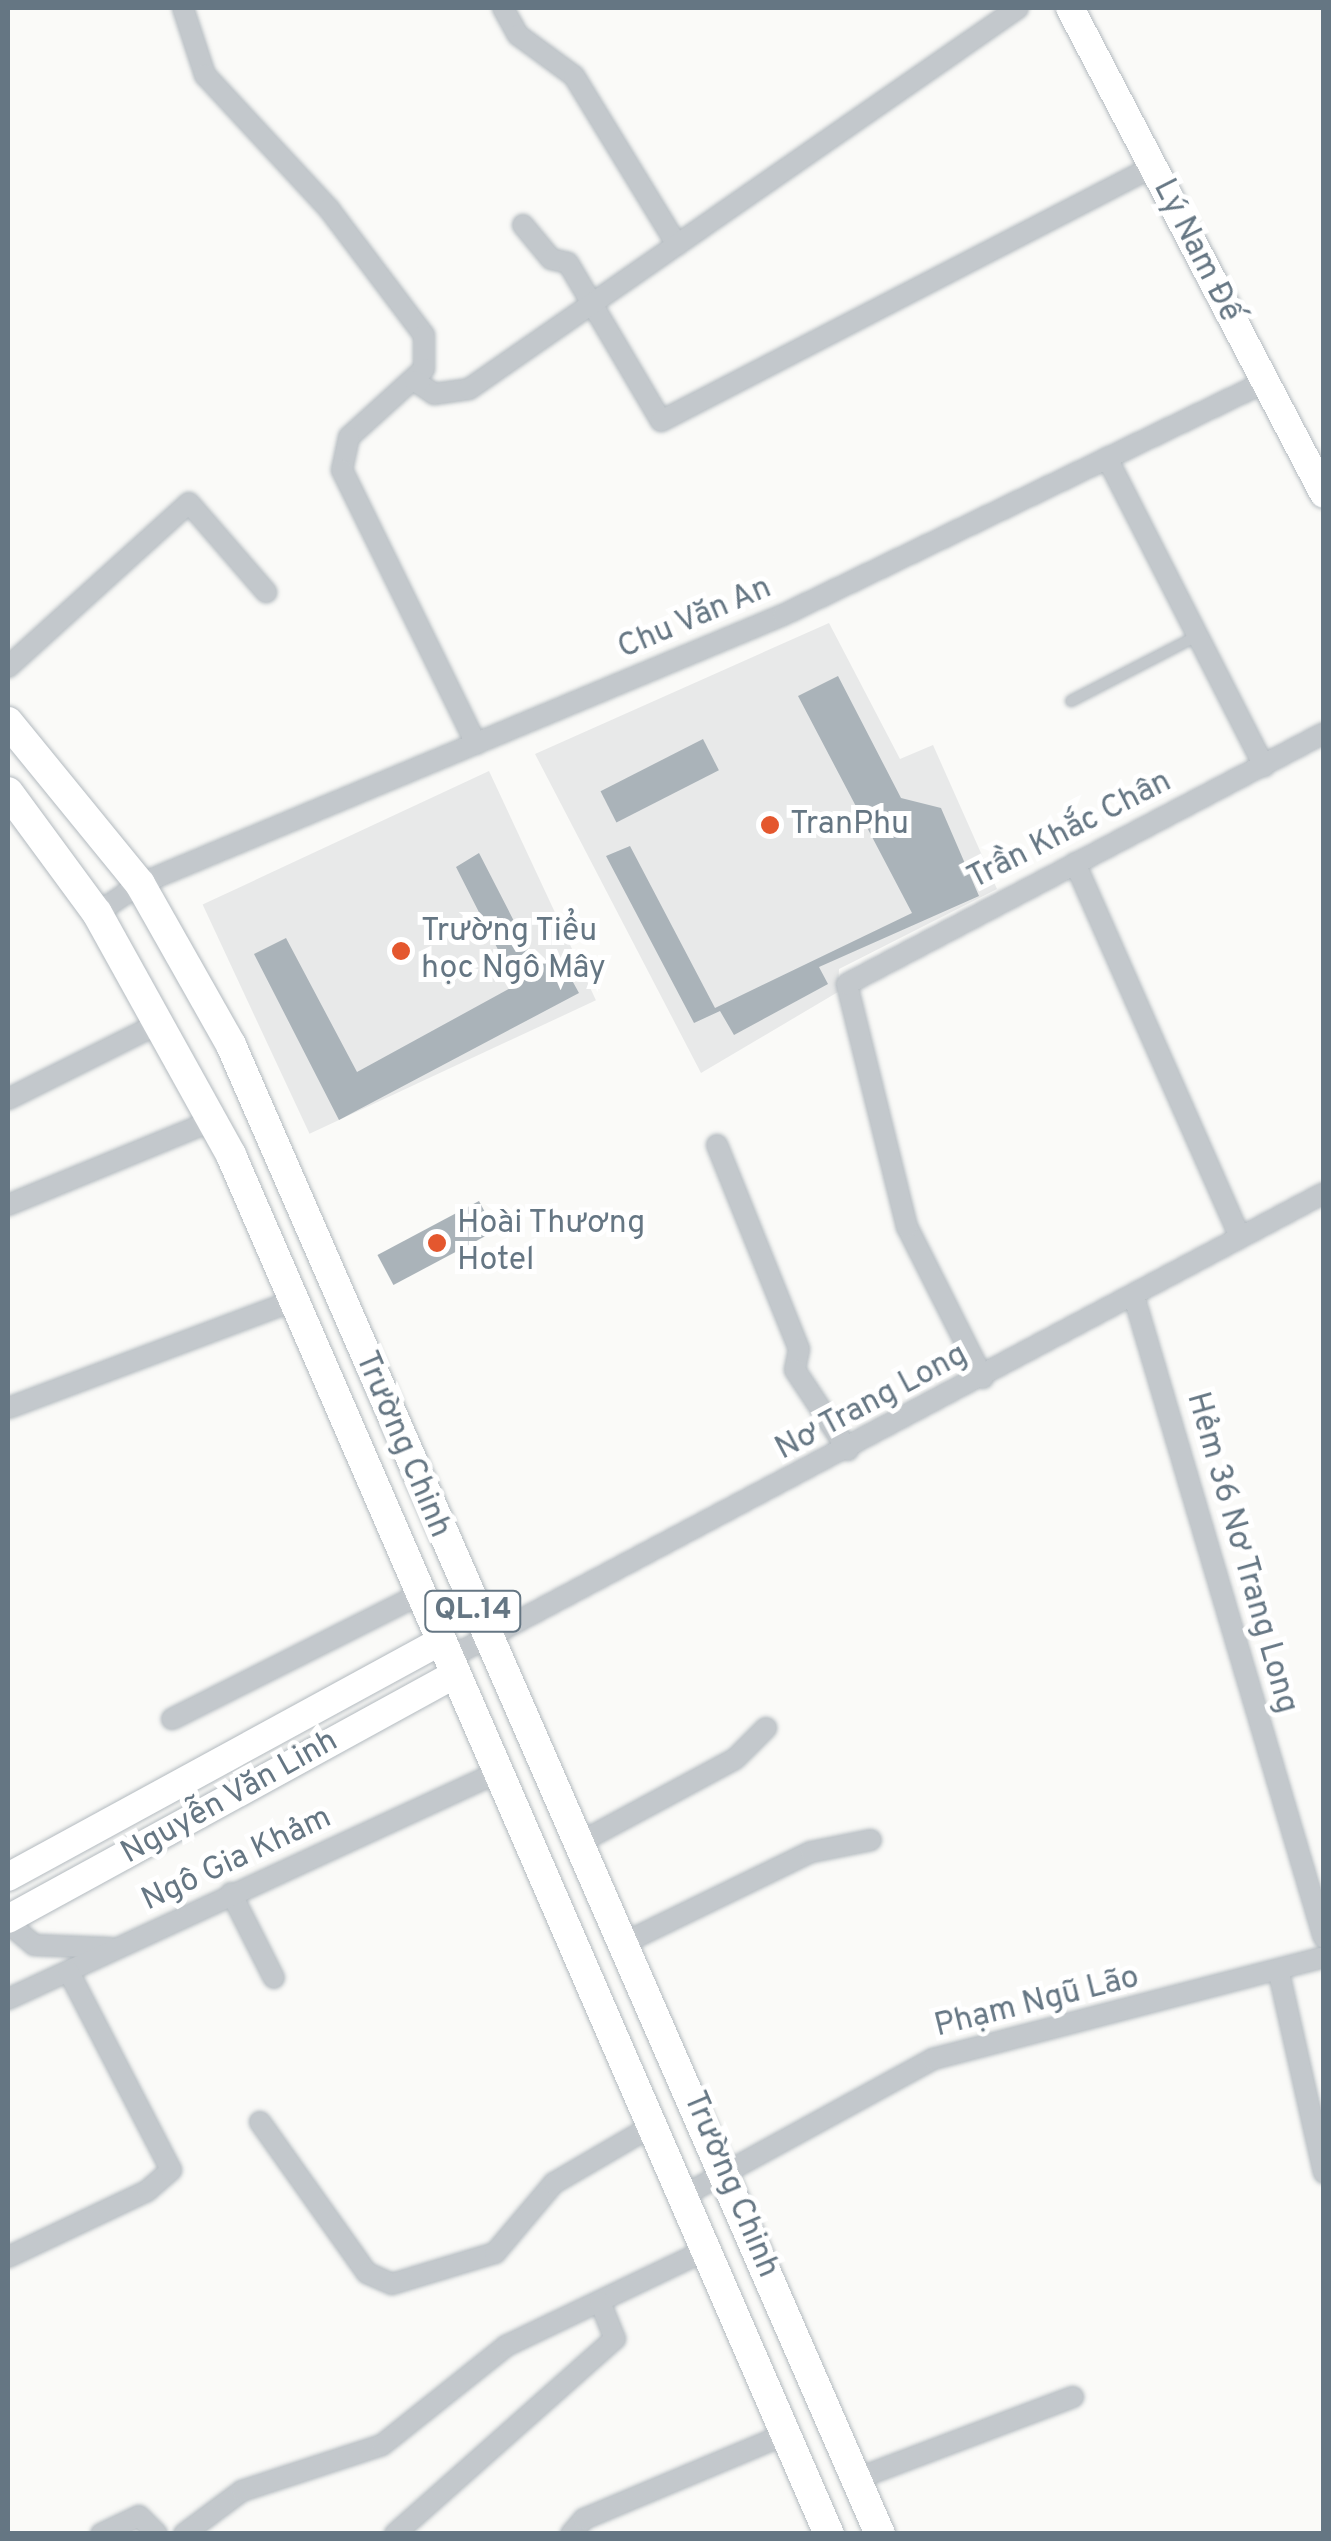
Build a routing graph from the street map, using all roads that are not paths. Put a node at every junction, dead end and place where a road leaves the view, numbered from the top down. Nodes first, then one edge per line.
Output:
1 (182, 8) edge
2 (503, 8) edge
3 (1018, 8) edge
4 (1070, 8) edge
5 (1154, 166) junction
6 (524, 225) dead end
7 (677, 246) junction
8 (594, 304) junction
9 (415, 381) junction
10 (1263, 383) junction
11 (1106, 458) junction
12 (1324, 494) edge
13 (266, 592) dead end
14 (1198, 636) junction
15 (8, 667) edge
16 (1071, 701) dead end
17 (8, 722) edge
18 (1324, 733) edge
19 (476, 744) junction
20 (1264, 766) junction
21 (8, 792) edge
22 (1075, 863) junction
23 (140, 884) junction
24 (97, 913) junction
25 (162, 1022) junction
26 (8, 1100) edge
27 (214, 1120) junction
28 (716, 1146) dead end
29 (1324, 1192) edge
30 (8, 1205) edge
31 (1240, 1237) junction
32 (292, 1300) junction
33 (1135, 1300) junction
34 (983, 1378) junction
35 (8, 1408) edge
36 (848, 1450) junction
37 (418, 1595) junction
38 (485, 1638) junction
39 (445, 1660) junction
40 (172, 1719) dead end
41 (766, 1728) dead end
42 (492, 1775) junction
43 (872, 1840) dead end
44 (577, 1844) junction
45 (8, 1877) edge
46 (231, 1893) junction
47 (8, 1921) edge
48 (1324, 1938) edge
49 (622, 1944) junction
50 (126, 1946) junction
51 (1324, 1957) edge
52 (68, 1972) junction
53 (1278, 1973) junction
54 (274, 1978) dead end
55 (8, 2000) edge
56 (260, 2122) dead end
57 (652, 2126) junction
58 (1324, 2172) edge
59 (727, 2174) junction
60 (681, 2197) junction
61 (706, 2250) junction
62 (8, 2257) edge
63 (600, 2302) junction
64 (1073, 2397) dead end
65 (786, 2434) junction
66 (856, 2479) junction
67 (101, 2534) edge
68 (157, 2534) edge
69 (184, 2534) edge
70 (396, 2534) edge
71 (571, 2534) edge
72 (828, 2534) edge
73 (880, 2534) edge

1 - 9 street
2 - 7 street
3 - 7 street
4 - 5 street, Lý Nam Đế
5 - 8 street
5 - 10 street, Lý Nam Đế
6 - 8 street
7 - 8 street
8 - 9 street
9 - 19 street
10 - 11 street, Chu Văn An
10 - 12 street, Lý Nam Đế
11 - 14 street
11 - 19 street, Chu Văn An
13 - 15 street
14 - 16 lane
14 - 20 street
17 - 23 main road, Trường Chinh / QL.14
18 - 20 street, Trần Khắc Chân
19 - 23 street, Chu Văn An
20 - 22 street, Trần Khắc Chân
21 - 24 main road, Trường Chinh / QL.14
22 - 31 street
22 - 34 street, Trần Khắc Chân
23 - 24 street, Chu Văn An
23 - 38 main road, Trường Chinh / QL.14
24 - 25 main road, Trường Chinh / QL.14
25 - 26 street
25 - 27 main road, Trường Chinh / QL.14
27 - 30 street
27 - 32 main road, Trường Chinh / QL.14
28 - 36 street
29 - 31 street, Nơ Trang Long
31 - 33 street, Nơ Trang Long
32 - 35 street
32 - 37 main road, Trường Chinh / QL.14
33 - 34 street, Nơ Trang Long
33 - 48 street, Hẻm 36 Nơ Trang Long
34 - 36 street, Nơ Trang Long
36 - 38 street, Nơ Trang Long
37 - 39 main road, Trường Chinh / QL.14
37 - 40 street
38 - 39 street, Nơ Trang Long
38 - 44 main road, Trường Chinh / QL.14
39 - 42 main road, Trường Chinh / QL.14
39 - 45 street, Nguyễn Văn Linh
39 - 47 street, Nguyễn Văn Linh
41 - 44 street
42 - 46 street, Ngô Gia Khảm
42 - 57 main road, Trường Chinh / QL.14
43 - 49 street
44 - 49 main road, Trường Chinh / QL.14
46 - 50 street, Ngô Gia Khảm
46 - 54 street
47 - 50 street
49 - 59 main road, Trường Chinh / QL.14
50 - 52 street, Ngô Gia Khảm
51 - 53 street, Phạm Ngũ Lão
52 - 55 street, Ngô Gia Khảm
52 - 62 street
53 - 58 street
53 - 59 street, Phạm Ngũ Lão
56 - 57 street
57 - 60 main road, Trường Chinh / QL.14
59 - 60 street, Phạm Ngũ Lão
59 - 66 main road, Trường Chinh / QL.14
60 - 61 main road, Trường Chinh / QL.14
61 - 63 street
61 - 65 main road, Trường Chinh / QL.14
63 - 69 street
63 - 70 street
64 - 66 street
65 - 71 street
65 - 72 main road, Trường Chinh / QL.14
66 - 73 main road, Trường Chinh / QL.14
67 - 68 street

